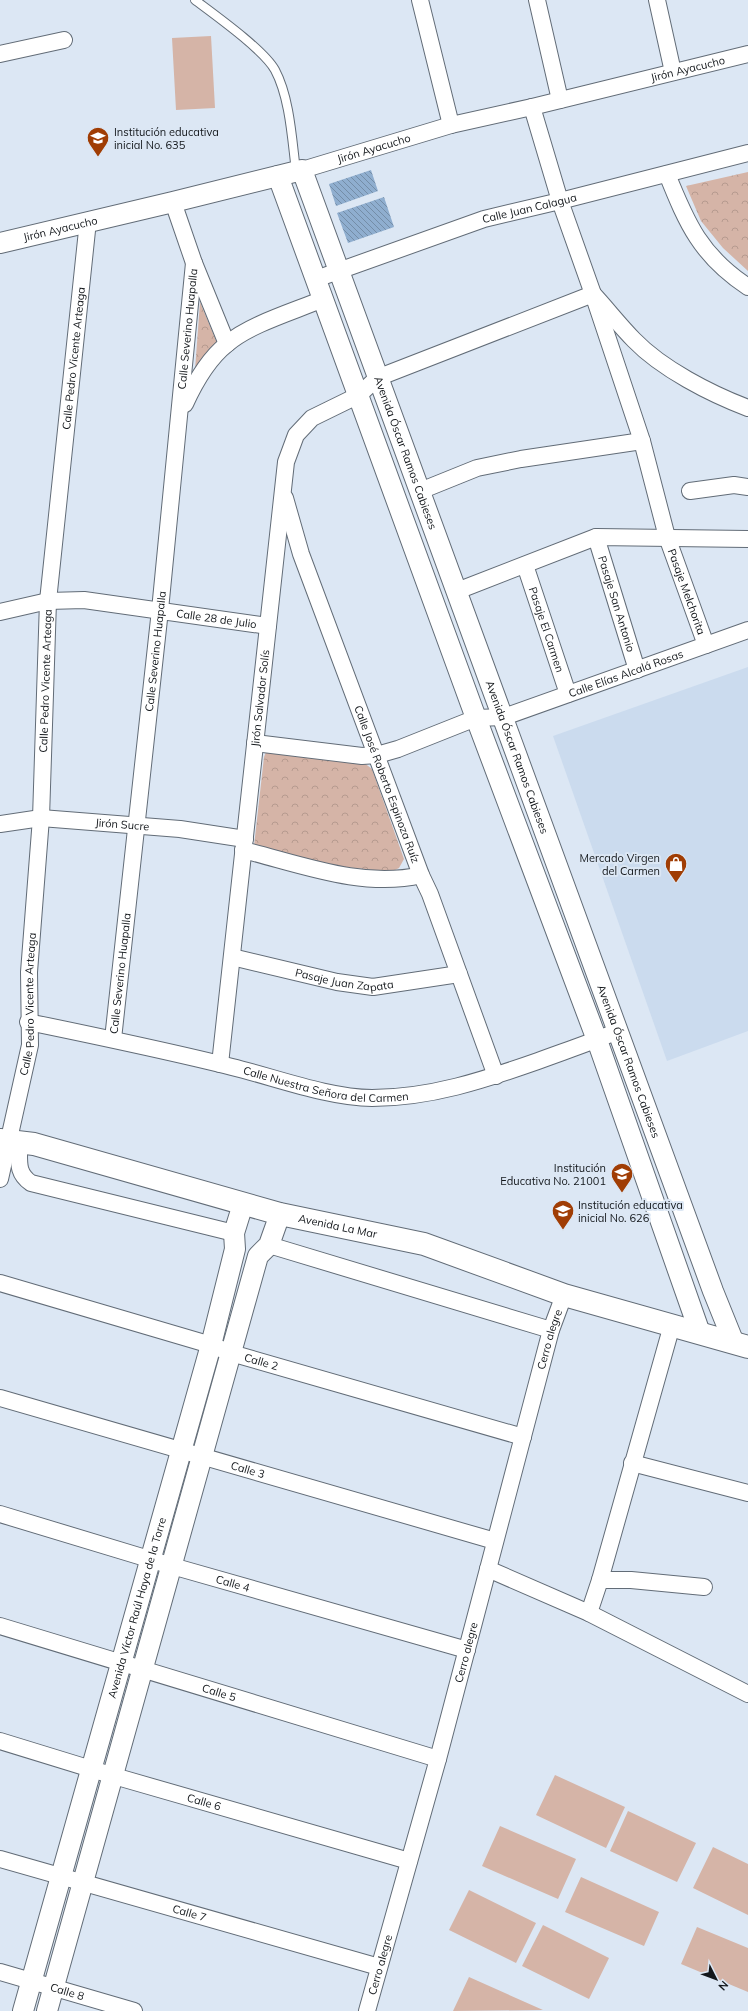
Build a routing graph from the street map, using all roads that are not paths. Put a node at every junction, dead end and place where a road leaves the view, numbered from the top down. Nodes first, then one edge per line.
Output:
1 (195, 0) edge
2 (420, 0) edge
3 (536, 0) edge
4 (657, 0) edge
5 (64, 40) dead end
6 (0, 54) edge
7 (748, 54) edge
8 (672, 72) junction
9 (560, 100) junction
10 (532, 107) junction
11 (451, 125) junction
12 (748, 153) edge
13 (292, 172) junction
14 (667, 174) junction
15 (560, 201) junction
16 (173, 202) junction
17 (88, 221) junction
18 (0, 243) edge
19 (194, 263) junction
20 (338, 271) junction
21 (316, 279) junction
22 (748, 287) edge
23 (593, 294) junction
24 (323, 299) junction
25 (227, 344) junction
26 (378, 378) junction
27 (358, 395) junction
28 (748, 408) edge
29 (180, 414) junction
30 (642, 441) junction
31 (748, 487) edge
32 (282, 491) junction
33 (690, 491) dead end
34 (420, 492) junction
35 (596, 537) junction
36 (667, 537) junction
37 (748, 539) edge
38 (525, 565) junction
39 (457, 591) junction
40 (48, 601) junction
41 (160, 610) junction
42 (0, 612) edge
43 (268, 626) junction
44 (748, 630) edge
45 (706, 645) junction
46 (637, 670) junction
47 (568, 694) junction
48 (504, 717) junction
49 (476, 718) junction
50 (255, 743) junction
51 (377, 755) junction
52 (41, 818) junction
53 (0, 824) edge
54 (136, 825) junction
55 (244, 844) junction
56 (421, 875) junction
57 (232, 957) junction
58 (459, 974) junction
59 (28, 1022) junction
60 (618, 1031) junction
61 (113, 1040) junction
62 (598, 1040) junction
63 (220, 1064) junction
64 (496, 1076) junction
65 (9, 1141) edge
66 (0, 1179) edge
67 (243, 1204) junction
68 (280, 1214) junction
69 (234, 1233) junction
70 (269, 1245) junction
71 (0, 1283) edge
72 (564, 1295) junction
73 (672, 1325) junction
74 (551, 1330) junction
75 (700, 1333) junction
76 (211, 1345) junction
77 (741, 1345) edge
78 (231, 1352) junction
79 (0, 1398) edge
80 (523, 1437) junction
81 (181, 1451) junction
82 (202, 1457) junction
83 (632, 1463) junction
84 (748, 1493) edge
85 (0, 1514) edge
86 (495, 1541) junction
87 (151, 1558) junction
88 (172, 1566) junction
89 (488, 1569) junction
90 (600, 1580) junction
91 (704, 1586) dead end
92 (589, 1614) junction
93 (0, 1626) edge
94 (467, 1650) junction
95 (122, 1664) junction
96 (143, 1669) junction
97 (748, 1694) edge
98 (0, 1741) edge
99 (438, 1759) junction
100 (92, 1769) junction
101 (114, 1776) junction
102 (0, 1859) edge
103 (409, 1861) junction
104 (62, 1877) junction
105 (83, 1883) junction
106 (379, 1967) junction
107 (0, 1972) edge
108 (32, 1982) junction
109 (54, 1987) junction
110 (23, 2011) edge
111 (47, 2011) edge
112 (134, 2011) edge
113 (367, 2011) edge

1 - 13 lane
2 - 11 street
3 - 9 street
4 - 8 street
5 - 6 street
7 - 8 street, Jirón Ayacucho
8 - 9 street, Jirón Ayacucho
9 - 10 street, Jirón Ayacucho
10 - 11 street, Jirón Ayacucho
10 - 15 street, Pasaje Melchorita
11 - 13 street, Jirón Ayacucho
12 - 14 street, Calle Juan Calagua
13 - 16 street, Jirón Ayacucho
13 - 20 street, Avenida Óscar Ramos Cabieses
13 - 21 street, Avenida Óscar Ramos Cabieses
14 - 15 street, Calle Juan Calagua
14 - 22 street
15 - 20 street, Calle Juan Calagua
15 - 23 street, Pasaje Melchorita
16 - 17 street, Jirón Ayacucho
16 - 19 street
17 - 18 street, Jirón Ayacucho
17 - 40 street, Calle Pedro Vicente Arteaga
19 - 25 street
19 - 29 street, Calle Severino Huapalla
20 - 21 street, Calle Juan Calagua
20 - 26 street, Avenida Óscar Ramos Cabieses
21 - 24 street, Avenida Óscar Ramos Cabieses
23 - 26 street, Jirón Salvador Solís
23 - 28 street
23 - 30 street, Pasaje Melchorita
24 - 25 street
24 - 27 street, Avenida Óscar Ramos Cabieses
25 - 29 street
26 - 27 street, Jirón Salvador Solís
26 - 34 street, Avenida Óscar Ramos Cabieses
27 - 32 street, Jirón Salvador Solís
27 - 49 street, Avenida Óscar Ramos Cabieses
29 - 41 street, Calle Severino Huapalla
30 - 34 street
30 - 36 street, Pasaje Melchorita
31 - 33 street
32 - 43 street, Jirón Salvador Solís
32 - 51 street, Calle José Roberto Espinoza Ruíz
34 - 39 street, Avenida Óscar Ramos Cabieses
35 - 36 street
35 - 38 street
35 - 46 street, Pasaje San Antonio
36 - 37 street
36 - 45 street, Pasaje Melchorita
38 - 39 street
38 - 47 street, Pasaje El Carmen
39 - 48 street, Avenida Óscar Ramos Cabieses
40 - 41 street, Calle 28 de Julio
40 - 42 street, Calle 28 de Julio
40 - 52 street, Calle Pedro Vicente Arteaga
41 - 43 street, Calle 28 de Julio
41 - 54 street, Calle Severino Huapalla
43 - 50 street, Jirón Salvador Solís
44 - 45 street, Calle Elías Alcalá Rosas
45 - 46 street, Calle Elías Alcalá Rosas
46 - 47 street, Calle Elías Alcalá Rosas
47 - 48 street, Calle Elías Alcalá Rosas
48 - 49 street, Calle Elías Alcalá Rosas
48 - 60 street, Avenida Óscar Ramos Cabieses
49 - 51 street, Calle Elías Alcalá Rosas
49 - 62 street, Avenida Óscar Ramos Cabieses
50 - 51 street, Calle Elías Alcalá Rosas
50 - 55 street, Jirón Salvador Solís
51 - 56 street, Calle José Roberto Espinoza Ruíz
52 - 53 street, Jirón Sucre
52 - 54 street, Jirón Sucre
52 - 59 street, Calle Pedro Vicente Arteaga
54 - 55 street, Jirón Sucre
54 - 61 street, Calle Severino Huapalla
55 - 56 street, Jirón Sucre
55 - 57 street, Jirón Salvador Solís
56 - 58 street, Calle José Roberto Espinoza Ruíz
57 - 58 street, Pasaje Juan Zapata
57 - 63 street, Jirón Salvador Solís
58 - 64 street, Calle José Roberto Espinoza Ruíz
59 - 61 street, Calle Nuestra Señora del Carmen
59 - 65 street, Calle Pedro Vicente Arteaga
60 - 62 street, Calle Nuestra Señora del Carmen
60 - 77 street, Avenida Óscar Ramos Cabieses
61 - 63 street, Calle Nuestra Señora del Carmen
62 - 64 street, Calle Nuestra Señora del Carmen
62 - 75 street, Avenida Óscar Ramos Cabieses
63 - 64 street, Calle Nuestra Señora del Carmen
65 - 66 street
65 - 67 main road, Avenida La Mar
65 - 69 street
67 - 68 main road, Avenida La Mar
67 - 69 street, Avenida Víctor Raúl Haya de la Torre
68 - 70 street, Avenida Víctor Raúl Haya de la Torre
68 - 72 main road, Avenida La Mar
69 - 76 street, Avenida Víctor Raúl Haya de la Torre
70 - 74 street
70 - 78 street, Avenida Víctor Raúl Haya de la Torre
71 - 76 street, Calle 2
72 - 73 main road, Avenida La Mar
72 - 74 street, Cerro alegre
73 - 75 main road, Avenida La Mar
73 - 83 street
74 - 80 street, Cerro alegre
75 - 77 main road, Avenida La Mar
76 - 78 street, Calle 2
76 - 81 street, Avenida Víctor Raúl Haya de la Torre
78 - 80 street, Calle 2
78 - 82 street, Avenida Víctor Raúl Haya de la Torre
79 - 81 street, Calle 3
80 - 86 street, Cerro alegre
81 - 82 street, Calle 3
81 - 87 street, Avenida Víctor Raúl Haya de la Torre
82 - 86 street, Calle 3
82 - 88 street, Avenida Víctor Raúl Haya de la Torre
83 - 84 street
83 - 90 street
85 - 87 street, Calle 4
86 - 89 street, Cerro alegre
87 - 88 street, Calle 4
87 - 95 street, Avenida Víctor Raúl Haya de la Torre
88 - 94 street, Calle 4
88 - 96 street, Avenida Víctor Raúl Haya de la Torre
89 - 92 street
89 - 94 street, Cerro alegre
90 - 91 street
90 - 92 street
92 - 97 street
93 - 95 street, Calle 5
94 - 99 street, Cerro alegre
95 - 96 street, Calle 5
95 - 100 street, Avenida Víctor Raúl Haya de la Torre
96 - 99 street, Calle 5
96 - 101 street, Avenida Víctor Raúl Haya de la Torre
98 - 100 street, Calle 6
99 - 103 street, Cerro alegre
100 - 101 street, Calle 6
100 - 104 street, Avenida Víctor Raúl Haya de la Torre
101 - 103 street, Calle 6
101 - 105 street, Avenida Víctor Raúl Haya de la Torre
102 - 104 street, Calle 7
103 - 106 street, Cerro alegre
104 - 105 street, Calle 7
104 - 108 street, Avenida Víctor Raúl Haya de la Torre
105 - 106 street, Calle 7
105 - 109 street, Avenida Víctor Raúl Haya de la Torre
106 - 113 street, Cerro alegre
107 - 108 street, Calle 8
108 - 109 street, Calle 8
108 - 110 street, Avenida Víctor Raúl Haya de la Torre
109 - 111 street, Avenida Víctor Raúl Haya de la Torre
109 - 112 street, Calle 8

